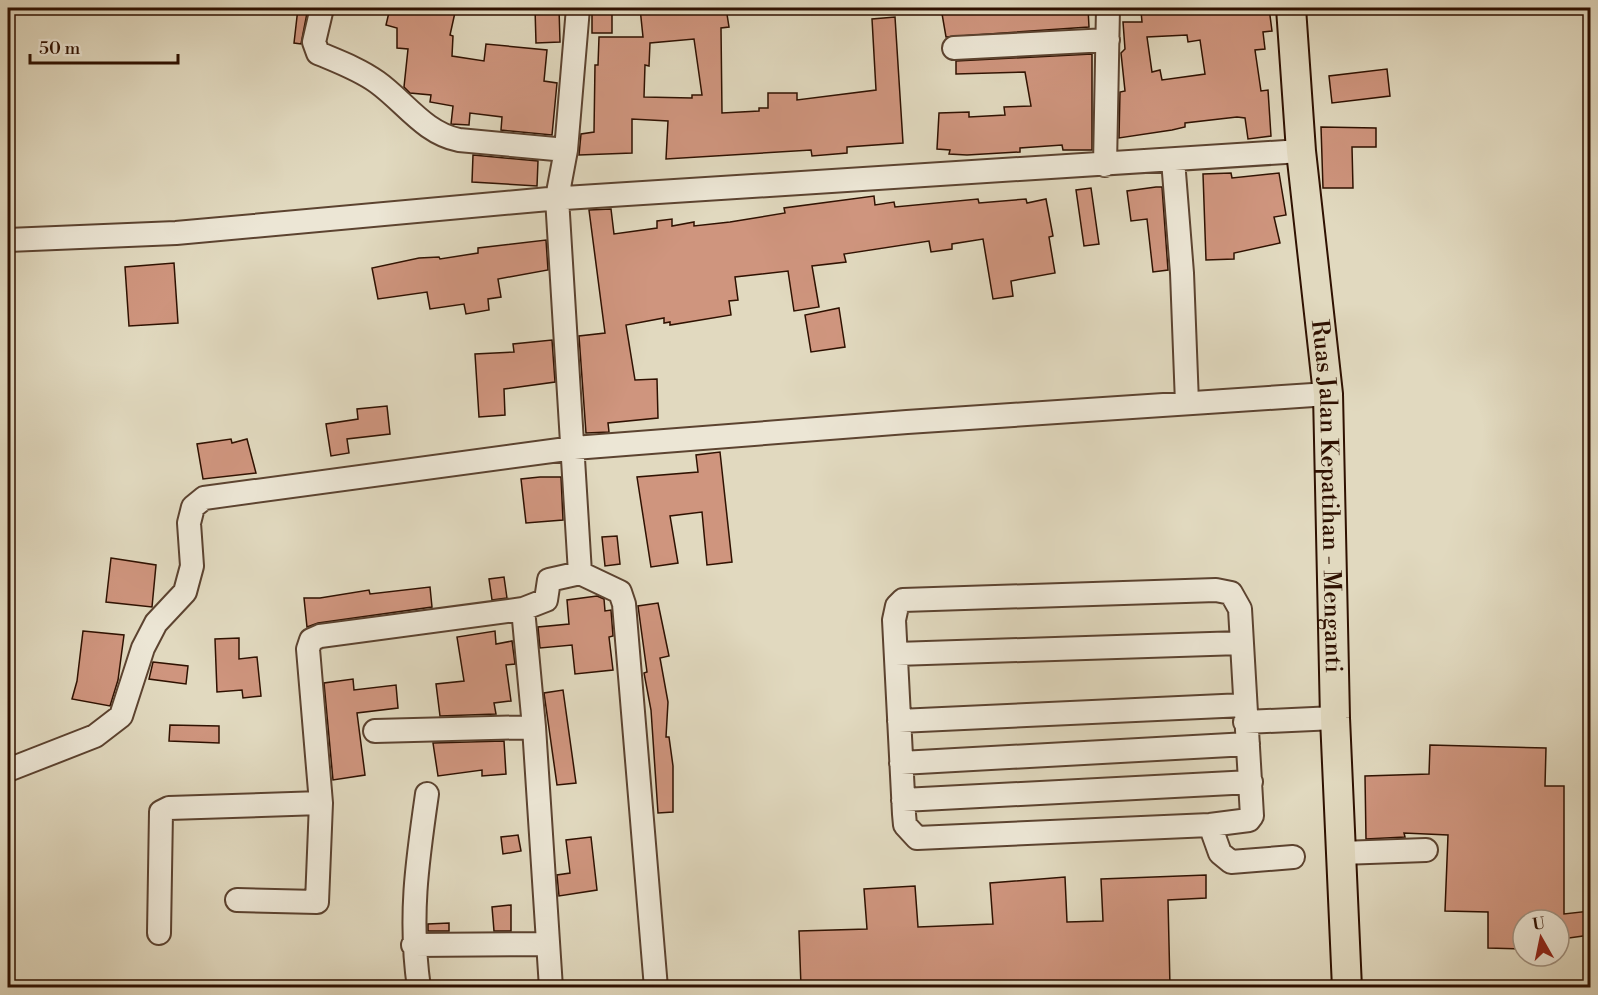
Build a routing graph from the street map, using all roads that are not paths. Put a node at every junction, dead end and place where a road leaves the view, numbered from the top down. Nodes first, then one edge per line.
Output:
1 (322, 8) edge
2 (578, 8) edge
3 (1108, 8) edge
4 (1291, 8) edge
5 (1108, 40) junction
6 (954, 48) dead end
7 (566, 150) junction
8 (1301, 152) junction
9 (1173, 160) junction
10 (1105, 165) junction
11 (557, 198) junction
12 (8, 240) edge
13 (1328, 394) junction
14 (1187, 403) junction
15 (574, 448) junction
16 (580, 573) junction
17 (523, 609) junction
18 (1241, 643) junction
19 (896, 654) junction
20 (1335, 718) junction
21 (899, 720) junction
22 (1246, 724) junction
23 (534, 727) junction
24 (375, 731) dead end
25 (901, 763) junction
26 (8, 770) edge
27 (1251, 782) junction
28 (428, 794) dead end
29 (903, 800) junction
30 (321, 802) junction
31 (1210, 825) junction
32 (1426, 850) dead end
33 (1341, 853) junction
34 (1293, 857) dead end
35 (237, 900) dead end
36 (159, 933) dead end
37 (548, 944) junction
38 (413, 945) junction
39 (419, 987) edge
40 (551, 987) edge
41 (656, 987) edge
42 (1347, 987) edge

1 - 7 street
2 - 7 street
3 - 5 street
4 - 8 main road, Ruas Jalan Kepatihan - Menganti
5 - 6 street
5 - 10 street
7 - 11 street
8 - 9 street
8 - 13 main road, Ruas Jalan Kepatihan - Menganti
9 - 10 street
9 - 14 street
10 - 11 street
11 - 12 street
11 - 15 street
13 - 14 street
13 - 20 main road, Ruas Jalan Kepatihan - Menganti
14 - 15 street
15 - 16 street
15 - 26 street
16 - 17 street
16 - 41 street
17 - 23 street
17 - 30 street
18 - 19 street
18 - 19 street
18 - 22 street
19 - 21 street
20 - 22 street
20 - 33 main road, Ruas Jalan Kepatihan - Menganti
21 - 22 street
21 - 25 street
22 - 25 street
22 - 27 street
23 - 24 street
23 - 37 street
25 - 29 street
27 - 29 street
27 - 31 street
28 - 38 street
29 - 31 street
30 - 35 street
30 - 36 street
31 - 34 street
32 - 33 street
33 - 42 main road, Ruas Jalan Kepatihan - Menganti
37 - 38 street
37 - 40 street
38 - 39 street

